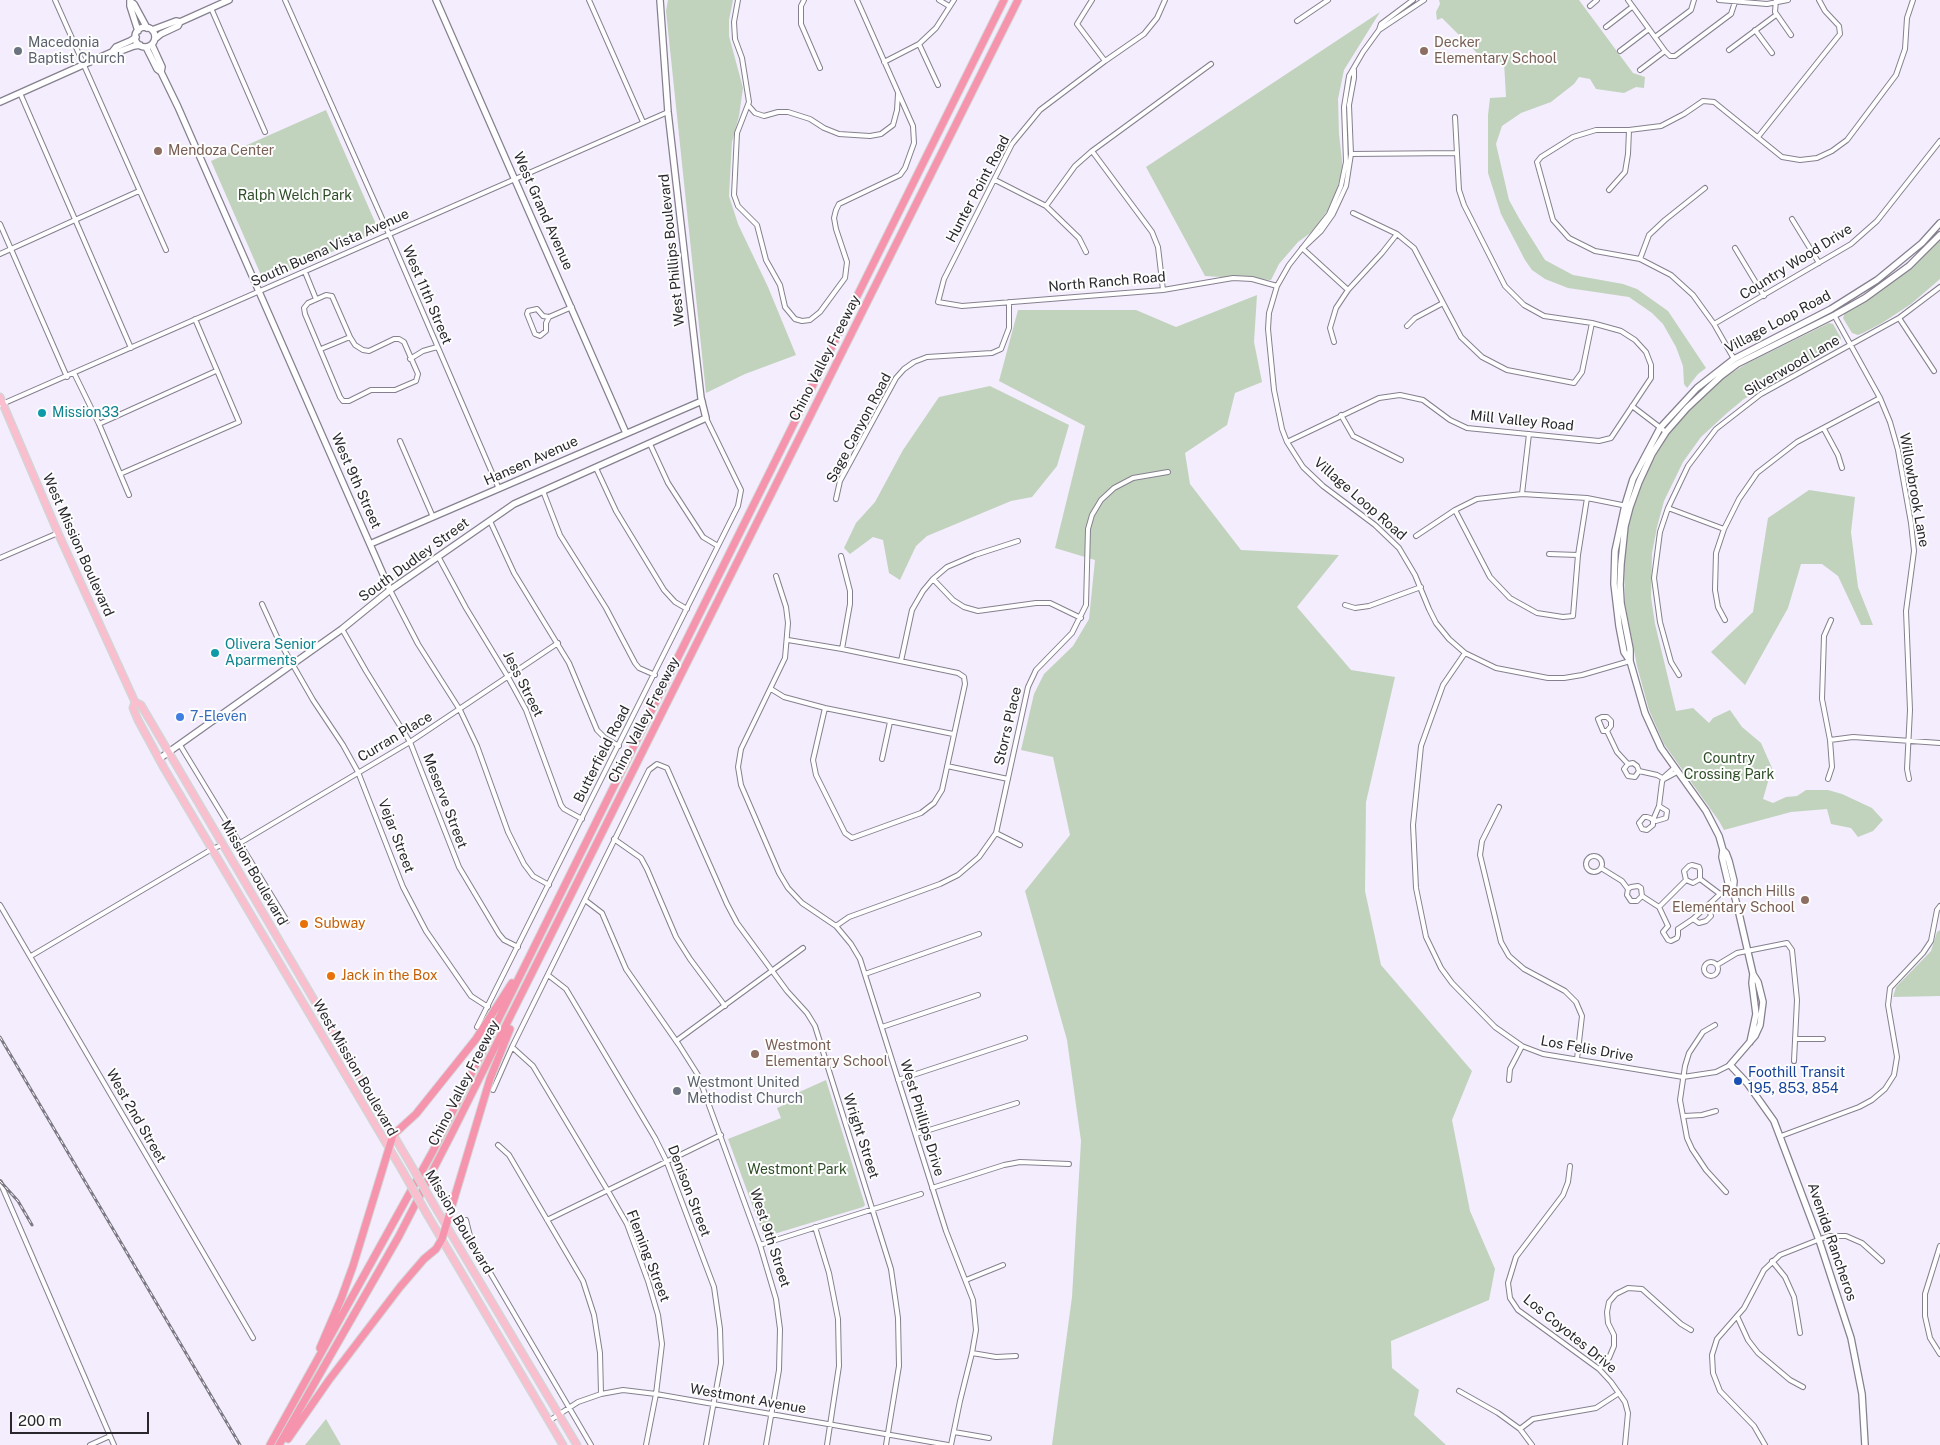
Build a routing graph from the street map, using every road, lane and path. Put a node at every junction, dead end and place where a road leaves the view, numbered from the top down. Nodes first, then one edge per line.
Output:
1 (56, 0) edge
2 (229, 0) edge
3 (284, 0) edge
4 (436, 0) edge
5 (589, 0) edge
6 (660, 0) edge
7 (738, 0) edge
8 (804, 0) edge
9 (857, 0) edge
10 (939, 0) edge
11 (954, 0) edge
12 (1004, 0) edge
13 (1018, 0) edge
14 (1092, 0) edge
15 (1165, 0) edge
16 (1328, 0) edge
17 (1413, 0) edge
18 (1424, 0) edge
19 (1597, 0) edge
20 (1628, 0) edge
21 (1694, 0) edge
22 (1719, 0) edge
23 (1788, 0) edge
24 (1819, 0) edge
25 (1912, 0) edge
26 (130, 1) edge
27 (1735, 2) junction
28 (1775, 2) edge
29 (950, 6) junction
30 (1590, 6) dead end
31 (1632, 7) junction
32 (211, 8) junction
33 (1776, 14) junction
34 (1297, 21) dead end
35 (180, 22) junction
36 (1606, 27) dead end
37 (149, 29) junction
38 (1648, 29) junction
39 (1379, 30) junction
40 (1755, 30) junction
41 (137, 34) junction
42 (1791, 35) dead end
43 (1655, 37) junction
44 (148, 44) junction
45 (919, 44) junction
46 (1729, 50) dead end
47 (1620, 51) dead end
48 (1665, 51) junction
49 (112, 52) junction
50 (1772, 54) dead end
51 (1105, 61) junction
52 (884, 62) junction
53 (84, 64) junction
54 (1211, 64) dead end
55 (820, 68) dead end
56 (1354, 70) junction
57 (1640, 70) dead end
58 (938, 86) dead end
59 (898, 90) junction
60 (20, 93) junction
61 (0, 102) edge
62 (748, 106) junction
63 (668, 112) junction
64 (1455, 117) dead end
65 (643, 122) junction
66 (1628, 130) junction
67 (265, 132) dead end
68 (1758, 137) junction
69 (1940, 141) edge
70 (1092, 151) junction
71 (1456, 153) junction
72 (1346, 154) junction
73 (1352, 154) junction
74 (515, 179) junction
75 (994, 180) junction
76 (1705, 188) dead end
77 (1610, 190) dead end
78 (140, 191) junction
79 (1046, 206) junction
80 (1353, 213) dead end
81 (1792, 219) dead end
82 (75, 220) junction
83 (1940, 223) edge
84 (0, 224) edge
85 (388, 234) junction
86 (1397, 234) junction
87 (1940, 235) edge
88 (1302, 248) junction
89 (1735, 248) dead end
90 (11, 249) junction
91 (166, 250) dead end
92 (1086, 252) dead end
93 (0, 254) edge
94 (1640, 259) junction
95 (1818, 263) junction
96 (305, 272) junction
97 (1277, 286) junction
98 (1940, 287) edge
99 (1163, 290) junction
100 (1348, 290) junction
101 (258, 292) junction
102 (1764, 296) junction
103 (316, 299) junction
104 (938, 302) joint
105 (1009, 302) junction
106 (1443, 303) junction
107 (572, 307) junction
108 (1831, 309) junction
109 (1835, 315) junction
110 (548, 317) junction
111 (1899, 318) junction
112 (195, 319) junction
113 (1592, 323) junction
114 (1714, 324) junction
115 (1407, 326) dead end
116 (350, 337) junction
117 (1334, 342) dead end
118 (1852, 345) junction
119 (437, 347) junction
120 (131, 348) junction
121 (321, 349) junction
122 (410, 358) junction
123 (1736, 361) junction
124 (216, 371) junction
125 (1934, 371) dead end
126 (74, 374) junction
127 (67, 377) junction
128 (1880, 398) junction
129 (702, 401) junction
130 (1, 402) edge
131 (1632, 406) junction
132 (1340, 415) junction
133 (706, 418) junction
134 (99, 424) junction
135 (1660, 428) junction
136 (1824, 429) junction
137 (1666, 432) junction
138 (626, 433) junction
139 (1529, 434) junction
140 (400, 441) dead end
141 (1287, 442) junction
142 (650, 444) junction
143 (1401, 460) dead end
144 (596, 468) junction
145 (1842, 468) dead end
146 (1168, 472) dead end
147 (120, 474) junction
148 (499, 489) junction
149 (740, 490) joint
150 (543, 491) junction
151 (1522, 494) junction
152 (129, 495) dead end
153 (836, 498) dead end
154 (1587, 498) junction
155 (1627, 506) junction
156 (1668, 508) junction
157 (1455, 510) junction
158 (433, 517) junction
159 (490, 521) junction
160 (1724, 529) junction
161 (58, 533) junction
162 (1416, 536) dead end
163 (1018, 541) dead end
164 (370, 544) junction
165 (718, 546) junction
166 (1549, 554) dead end
167 (1578, 555) junction
168 (841, 556) dead end
169 (0, 558) edge
170 (439, 558) junction
171 (776, 576) dead end
172 (933, 579) junction
173 (1421, 587) junction
174 (390, 590) junction
175 (262, 604) dead end
176 (1345, 604) dead end
177 (687, 609) junction
178 (1081, 618) junction
179 (1725, 620) dead end
180 (1831, 620) dead end
181 (342, 629) junction
182 (788, 640) junction
183 (558, 643) junction
184 (842, 649) junction
185 (1465, 653) junction
186 (901, 661) junction
187 (1630, 661) junction
188 (294, 664) junction
189 (655, 675) junction
190 (1679, 675) dead end
191 (508, 677) junction
192 (772, 689) junction
193 (135, 702) junction
194 (825, 708) junction
195 (460, 710) junction
196 (890, 722) junction
197 (1607, 731) dead end
198 (953, 734) junction
199 (1830, 740) junction
200 (1908, 741) junction
201 (410, 742) junction
202 (1940, 743) edge
203 (180, 745) junction
204 (619, 746) junction
205 (168, 753) junction
206 (159, 759) junction
207 (882, 759) dead end
208 (1628, 764) junction
209 (947, 766) junction
210 (1676, 770) junction
211 (1639, 771) junction
212 (358, 772) junction
213 (1008, 779) junction
214 (1664, 779) junction
215 (1828, 779) dead end
216 (1909, 779) dead end
217 (1658, 806) junction
218 (1499, 807) dead end
219 (582, 819) junction
220 (996, 834) junction
221 (614, 839) junction
222 (240, 844) junction
223 (222, 845) junction
224 (1020, 845) dead end
225 (212, 849) junction
226 (1601, 868) junction
227 (1700, 879) junction
228 (1686, 880) junction
229 (549, 885) junction
230 (1628, 889) junction
231 (1733, 890) junction
232 (1720, 894) junction
233 (1642, 896) junction
234 (585, 900) junction
235 (0, 905) edge
236 (1708, 906) junction
237 (1940, 906) edge
238 (1659, 907) junction
239 (1693, 919) junction
240 (287, 921) dead end
241 (836, 926) junction
242 (1668, 926) junction
243 (1678, 929) junction
244 (978, 934) dead end
245 (536, 945) junction
246 (518, 947) junction
247 (803, 948) dead end
248 (1748, 950) junction
249 (31, 956) junction
250 (1716, 965) dead end
251 (772, 972) junction
252 (865, 974) junction
253 (548, 975) junction
254 (531, 979) junction
255 (978, 995) dead end
256 (725, 1006) junction
257 (488, 1008) junction
258 (1715, 1025) dead end
259 (477, 1027) dead end
260 (882, 1027) junction
261 (1025, 1038) dead end
262 (1795, 1039) junction
263 (1823, 1039) dead end
264 (676, 1041) junction
265 (1522, 1046) junction
266 (512, 1047) junction
267 (1578, 1060) junction
268 (1794, 1061) dead end
269 (1730, 1065) junction
270 (1683, 1077) junction
271 (898, 1080) junction
272 (1509, 1080) dead end
273 (493, 1090) dead end
274 (1017, 1103) dead end
275 (1716, 1110) dead end
276 (1684, 1116) junction
277 (393, 1134) junction
278 (916, 1134) junction
279 (721, 1135) junction
280 (1781, 1136) junction
281 (498, 1145) dead end
282 (388, 1149) junction
283 (666, 1160) junction
284 (1069, 1164) dead end
285 (1570, 1166) dead end
286 (0, 1182) edge
287 (932, 1188) junction
288 (608, 1191) junction
289 (1726, 1192) dead end
290 (921, 1194) dead end
291 (873, 1209) junction
292 (466, 1220) dead end
293 (547, 1220) junction
294 (815, 1227) junction
295 (447, 1228) junction
296 (442, 1239) junction
297 (1819, 1240) junction
298 (760, 1245) junction
299 (1940, 1246) edge
300 (1772, 1261) junction
301 (1882, 1261) dead end
302 (1003, 1265) dead end
303 (966, 1280) junction
304 (1737, 1316) junction
305 (1691, 1330) dead end
306 (1800, 1333) dead end
307 (253, 1338) dead end
308 (972, 1353) junction
309 (1940, 1354) edge
310 (1016, 1356) dead end
311 (313, 1364) junction
312 (1599, 1369) junction
313 (1803, 1387) dead end
314 (1459, 1391) dead end
315 (1619, 1393) junction
316 (601, 1394) junction
317 (656, 1394) junction
318 (713, 1404) junction
319 (569, 1408) junction
320 (559, 1414) junction
321 (772, 1414) junction
322 (549, 1421) junction
323 (830, 1424) junction
324 (1520, 1429) junction
325 (954, 1432) junction
326 (888, 1434) junction
327 (110, 1436) junction
328 (989, 1438) dead end
329 (90, 1445) edge
330 (114, 1445) edge
331 (270, 1445) edge
332 (279, 1445) edge
333 (283, 1445) edge
334 (563, 1445) edge
335 (577, 1445) edge
336 (591, 1445) edge
337 (646, 1445) edge
338 (706, 1445) edge
339 (766, 1445) edge
340 (826, 1445) edge
341 (886, 1445) edge
342 (950, 1445) edge
343 (1532, 1445) edge
344 (1626, 1445) edge
345 (1765, 1445) edge
346 (1865, 1445) edge

1 - 53 street
2 - 32 street
3 - 85 street, West 11th Street
4 - 74 street, West Grand Avenue
5 - 65 street
6 - 63 street, West Phillips Boulevard
7 - 62 street
8 - 55 street
9 - 52 street
10 - 29 street
11 - 29 street
12 - 245 highway, Chino Valley Freeway
13 - 254 highway, Chino Valley Freeway
14 - 51 street
15 - 51 street, Hunter Point Road
16 - 34 street
17 - 39 street, Village Loop Road
18 - 39 street, Village Loop Road
19 - 30 street
20 - 31 street
21 - 43 street
22 - 27 street
23 - 28 street
24 - 68 street
25 - 68 street
26 - 37 street
26 - 41 street
27 - 28 street
27 - 48 street
28 - 33 street
29 - 45 street
31 - 36 street
31 - 38 street
32 - 35 street
32 - 67 street
33 - 40 street
33 - 42 street
35 - 37 street
35 - 44 street
37 - 41 street
37 - 44 street
38 - 43 street
38 - 47 street
39 - 56 street, Village Loop Road
40 - 46 street
40 - 50 street
41 - 44 street
41 - 49 street
43 - 48 street
44 - 49 street
44 - 101 street, West 9th Street
45 - 52 street
45 - 58 street
48 - 57 street
49 - 53 street
51 - 75 street, Hunter Point Road
52 - 59 street
53 - 60 street
53 - 78 street
54 - 70 street
56 - 72 street, Village Loop Road
56 - 73 street, Village Loop Road
59 - 62 street
59 - 62 street
60 - 61 street
60 - 82 street
63 - 65 street, South Buena Vista Avenue
63 - 129 street, West Phillips Boulevard
64 - 71 street
65 - 74 street, South Buena Vista Avenue
66 - 68 street
66 - 77 street
66 - 94 street
69 - 95 street, Country Wood Drive
70 - 79 street
70 - 99 street
71 - 73 street
71 - 113 street
72 - 73 street
72 - 88 street, Village Loop Road
73 - 88 street, Village Loop Road
74 - 85 street, South Buena Vista Avenue
74 - 107 street, West Grand Avenue
75 - 79 street
75 - 104 street, Hunter Point Road
76 - 94 street
78 - 82 street
78 - 91 street
79 - 92 street
80 - 86 street
81 - 95 street
82 - 90 street
82 - 120 street
83 - 108 street, Village Loop Road
84 - 90 street
85 - 96 street, South Buena Vista Avenue
85 - 119 street, West 11th Street
86 - 100 street
86 - 106 street
87 - 109 street, Village Loop Road
88 - 97 street, Village Loop Road
88 - 100 street
89 - 102 street
90 - 93 street
90 - 127 street
94 - 114 street
95 - 102 street, Country Wood Drive
96 - 101 street, South Buena Vista Avenue
96 - 103 street
97 - 99 street, North Ranch Road
97 - 141 street, Village Loop Road
98 - 111 street, Silverwood Lane
99 - 105 street, North Ranch Road
100 - 117 street
101 - 112 street, South Buena Vista Avenue
101 - 164 street, West 9th Street
102 - 114 street, Country Wood Drive
103 - 116 street
103 - 121 street
104 - 105 street, North Ranch Road
105 - 153 street, Sage Canyon Road
106 - 113 street
106 - 115 street
107 - 110 street
107 - 138 street, West Grand Avenue
108 - 109 street, Willowbrook Lane
108 - 123 street, Village Loop Road
109 - 118 street, Willowbrook Lane
109 - 123 street, Village Loop Road
110 - 110 street
111 - 118 street, Silverwood Lane
111 - 125 street
112 - 120 street, South Buena Vista Avenue
112 - 124 street
113 - 131 street, Mill Valley Road
114 - 123 street
116 - 121 street
116 - 122 street
118 - 128 street, Willowbrook Lane
118 - 156 street, Silverwood Lane
119 - 122 street
119 - 148 street, West 11th Street
120 - 126 street, South Buena Vista Avenue
121 - 122 street
123 - 135 street, Village Loop Road
123 - 137 street, Village Loop Road
124 - 134 street
124 - 147 street
126 - 127 street, South Buena Vista Avenue
126 - 134 street
127 - 130 street, South Buena Vista Avenue
128 - 136 street
128 - 200 street, Willowbrook Lane
129 - 133 street, West Phillips Boulevard
129 - 138 street, Hansen Avenue
130 - 161 main road, West Mission Boulevard
131 - 135 street
131 - 139 street, Mill Valley Road
132 - 139 street, Mill Valley Road
132 - 141 street, Mill Valley Road
132 - 143 street
133 - 142 street, South Dudley Street
133 - 149 street, West Phillips Boulevard
134 - 147 street
135 - 137 street
135 - 155 street, Village Loop Road
136 - 145 street
136 - 160 street
137 - 155 street, Village Loop Road
138 - 148 street, Hansen Avenue
139 - 151 street
140 - 158 street
141 - 173 street, Village Loop Road
142 - 144 street, South Dudley Street
142 - 165 street
144 - 150 street, South Dudley Street
144 - 177 street
146 - 178 street, Storrs Place
147 - 152 street
148 - 158 street, Hansen Avenue
149 - 165 street, Butterfield Road
150 - 159 street, South Dudley Street
150 - 189 street
151 - 154 street
151 - 157 street
154 - 155 street
154 - 167 street
155 - 187 street, Village Loop Road
156 - 160 street
156 - 190 street, Silverwood Lane
157 - 162 street
157 - 167 street
158 - 164 street, Hansen Avenue
159 - 170 street, South Dudley Street
159 - 183 street
160 - 179 street
161 - 169 street
161 - 193 main road, West Mission Boulevard
163 - 172 street
164 - 174 street, West 9th Street
165 - 177 street, Butterfield Road
166 - 167 street
168 - 184 street
170 - 174 street, South Dudley Street
170 - 191 street, Jess Street
171 - 182 street, West Phillips Drive
172 - 178 street
172 - 186 street
173 - 176 street
173 - 185 street, Village Loop Road
174 - 181 street, South Dudley Street
174 - 195 street, West 9th Street
175 - 188 street, Vejar Street
177 - 189 street, Butterfield Road
178 - 213 street, Storrs Place
180 - 199 street
181 - 188 street, South Dudley Street
181 - 201 street, Meserve Street
182 - 184 street
182 - 192 street, West Phillips Drive
183 - 191 street, Curran Place
183 - 204 street
184 - 186 street
185 - 187 street, Village Loop Road
185 - 265 street, Los Felis Drive
186 - 198 street
187 - 210 street
188 - 203 street, South Dudley Street
188 - 212 street, Vejar Street
189 - 204 street, Butterfield Road
191 - 195 street, Curran Place
191 - 219 street, Jess Street
192 - 194 street
192 - 241 street, West Phillips Drive
193 - 205 main road, West Mission Boulevard
193 - 206 main road, West Mission Boulevard
194 - 196 street
194 - 209 street
195 - 201 street, Curran Place
195 - 229 street, West 9th Street
196 - 198 street
196 - 207 street
197 - 208 street
198 - 209 street
199 - 200 street
199 - 215 street
200 - 202 street
200 - 216 street, Willowbrook Lane
201 - 212 street, Curran Place
201 - 246 street, Meserve Street
203 - 205 street, South Dudley Street
203 - 222 street
204 - 219 street, Butterfield Road
205 - 206 street, South Dudley Street
205 - 223 main road, Mission Boulevard
206 - 225 main road, West Mission Boulevard
208 - 211 street
208 - 211 street
209 - 213 street
210 - 214 street
210 - 231 street
211 - 214 street
212 - 222 street, Curran Place
212 - 257 street, Vejar Street
213 - 220 street, Storrs Place
214 - 217 street
217 - 217 street
218 - 267 street
219 - 229 street, Butterfield Road
220 - 224 street
220 - 241 street, Storrs Place
221 - 234 street
221 - 251 street, Wright Street
221 - 256 street
222 - 240 street
223 - 225 street
223 - 277 main road, Mission Boulevard
225 - 249 street
225 - 282 main road, West Mission Boulevard
226 - 226 street
226 - 230 street
227 - 228 street
227 - 228 street
227 - 232 street
228 - 238 street
229 - 246 street, Butterfield Road
230 - 233 street
230 - 233 street
231 - 232 street
231 - 248 street
232 - 236 street
233 - 238 street
234 - 253 street
234 - 264 street, West 9th Street
235 - 249 street, West 2nd Street
236 - 239 street
236 - 239 street
237 - 280 street
238 - 242 street
239 - 243 street
241 - 252 street, West Phillips Drive
242 - 243 street
242 - 243 street
244 - 252 street
245 - 277 highway
245 - 311 highway, Chino Valley Freeway
246 - 257 street, Butterfield Road
247 - 251 street
248 - 250 street
248 - 262 street
248 - 269 street
249 - 307 street, West 2nd Street
251 - 256 street
251 - 291 street, Wright Street
252 - 260 street, West Phillips Drive
253 - 266 street
253 - 283 street, Denison Street
254 - 295 highway
254 - 332 highway, Chino Valley Freeway
255 - 260 street
256 - 264 street
257 - 259 street, Butterfield Road
258 - 270 street
260 - 271 street, West Phillips Drive
261 - 271 street
262 - 263 street
262 - 268 street
264 - 279 street, West 9th Street
265 - 267 street, Los Felis Drive
265 - 272 street
266 - 273 street
266 - 288 street, Fleming Street
267 - 270 street, Los Felis Drive
269 - 270 street, Los Felis Drive
269 - 280 street, Avenida Rancheros
270 - 276 street
271 - 278 street, West Phillips Drive
274 - 278 street
275 - 276 street
276 - 289 street
277 - 282 highway
277 - 295 main road, Mission Boulevard, bridge
278 - 287 street, West Phillips Drive
279 - 283 street
279 - 298 street, West 9th Street
280 - 297 street, Avenida Rancheros
281 - 293 street
282 - 296 main road, West Mission Boulevard, bridge
282 - 311 highway
283 - 288 street
283 - 318 street, Denison Street
284 - 287 street
285 - 312 street, Los Coyotes Drive
286 - 327 street
287 - 303 street, West Phillips Drive
288 - 293 street
288 - 317 street, Fleming Street
290 - 291 street
291 - 294 street
291 - 326 street, Wright Street
292 - 319 street
293 - 316 street
294 - 298 street
294 - 323 street
295 - 296 highway
295 - 320 main road, Mission Boulevard
296 - 322 main road, West Mission Boulevard
296 - 333 highway
297 - 300 street
297 - 301 street
297 - 346 street, Avenida Rancheros
298 - 321 street, West 9th Street
299 - 309 street
300 - 304 street
300 - 306 street
302 - 303 street
303 - 308 street, West Phillips Drive
304 - 313 street
304 - 345 street
305 - 312 street
308 - 310 street
308 - 325 street, West Phillips Drive
311 - 331 highway, Chino Valley Freeway
312 - 315 street, Los Coyotes Drive
314 - 324 street
315 - 324 street
315 - 344 street, Los Coyotes Drive
316 - 317 street, Westmont Avenue
316 - 319 street, Westmont Avenue
317 - 318 street, Westmont Avenue
317 - 337 street, Fleming Street
318 - 321 street, Westmont Avenue
318 - 338 street, Denison Street
319 - 320 street, Westmont Avenue
319 - 336 street
320 - 322 street, Westmont Avenue
320 - 335 main road, Mission Boulevard
321 - 323 street, Westmont Avenue
321 - 339 street, West 9th Street
322 - 334 main road, West Mission Boulevard
323 - 326 street, Westmont Avenue
323 - 340 street
324 - 343 street
325 - 328 street
325 - 342 street, West Phillips Drive
326 - 341 street, Wright Street
326 - 342 street, Westmont Avenue
327 - 329 street
327 - 330 street

